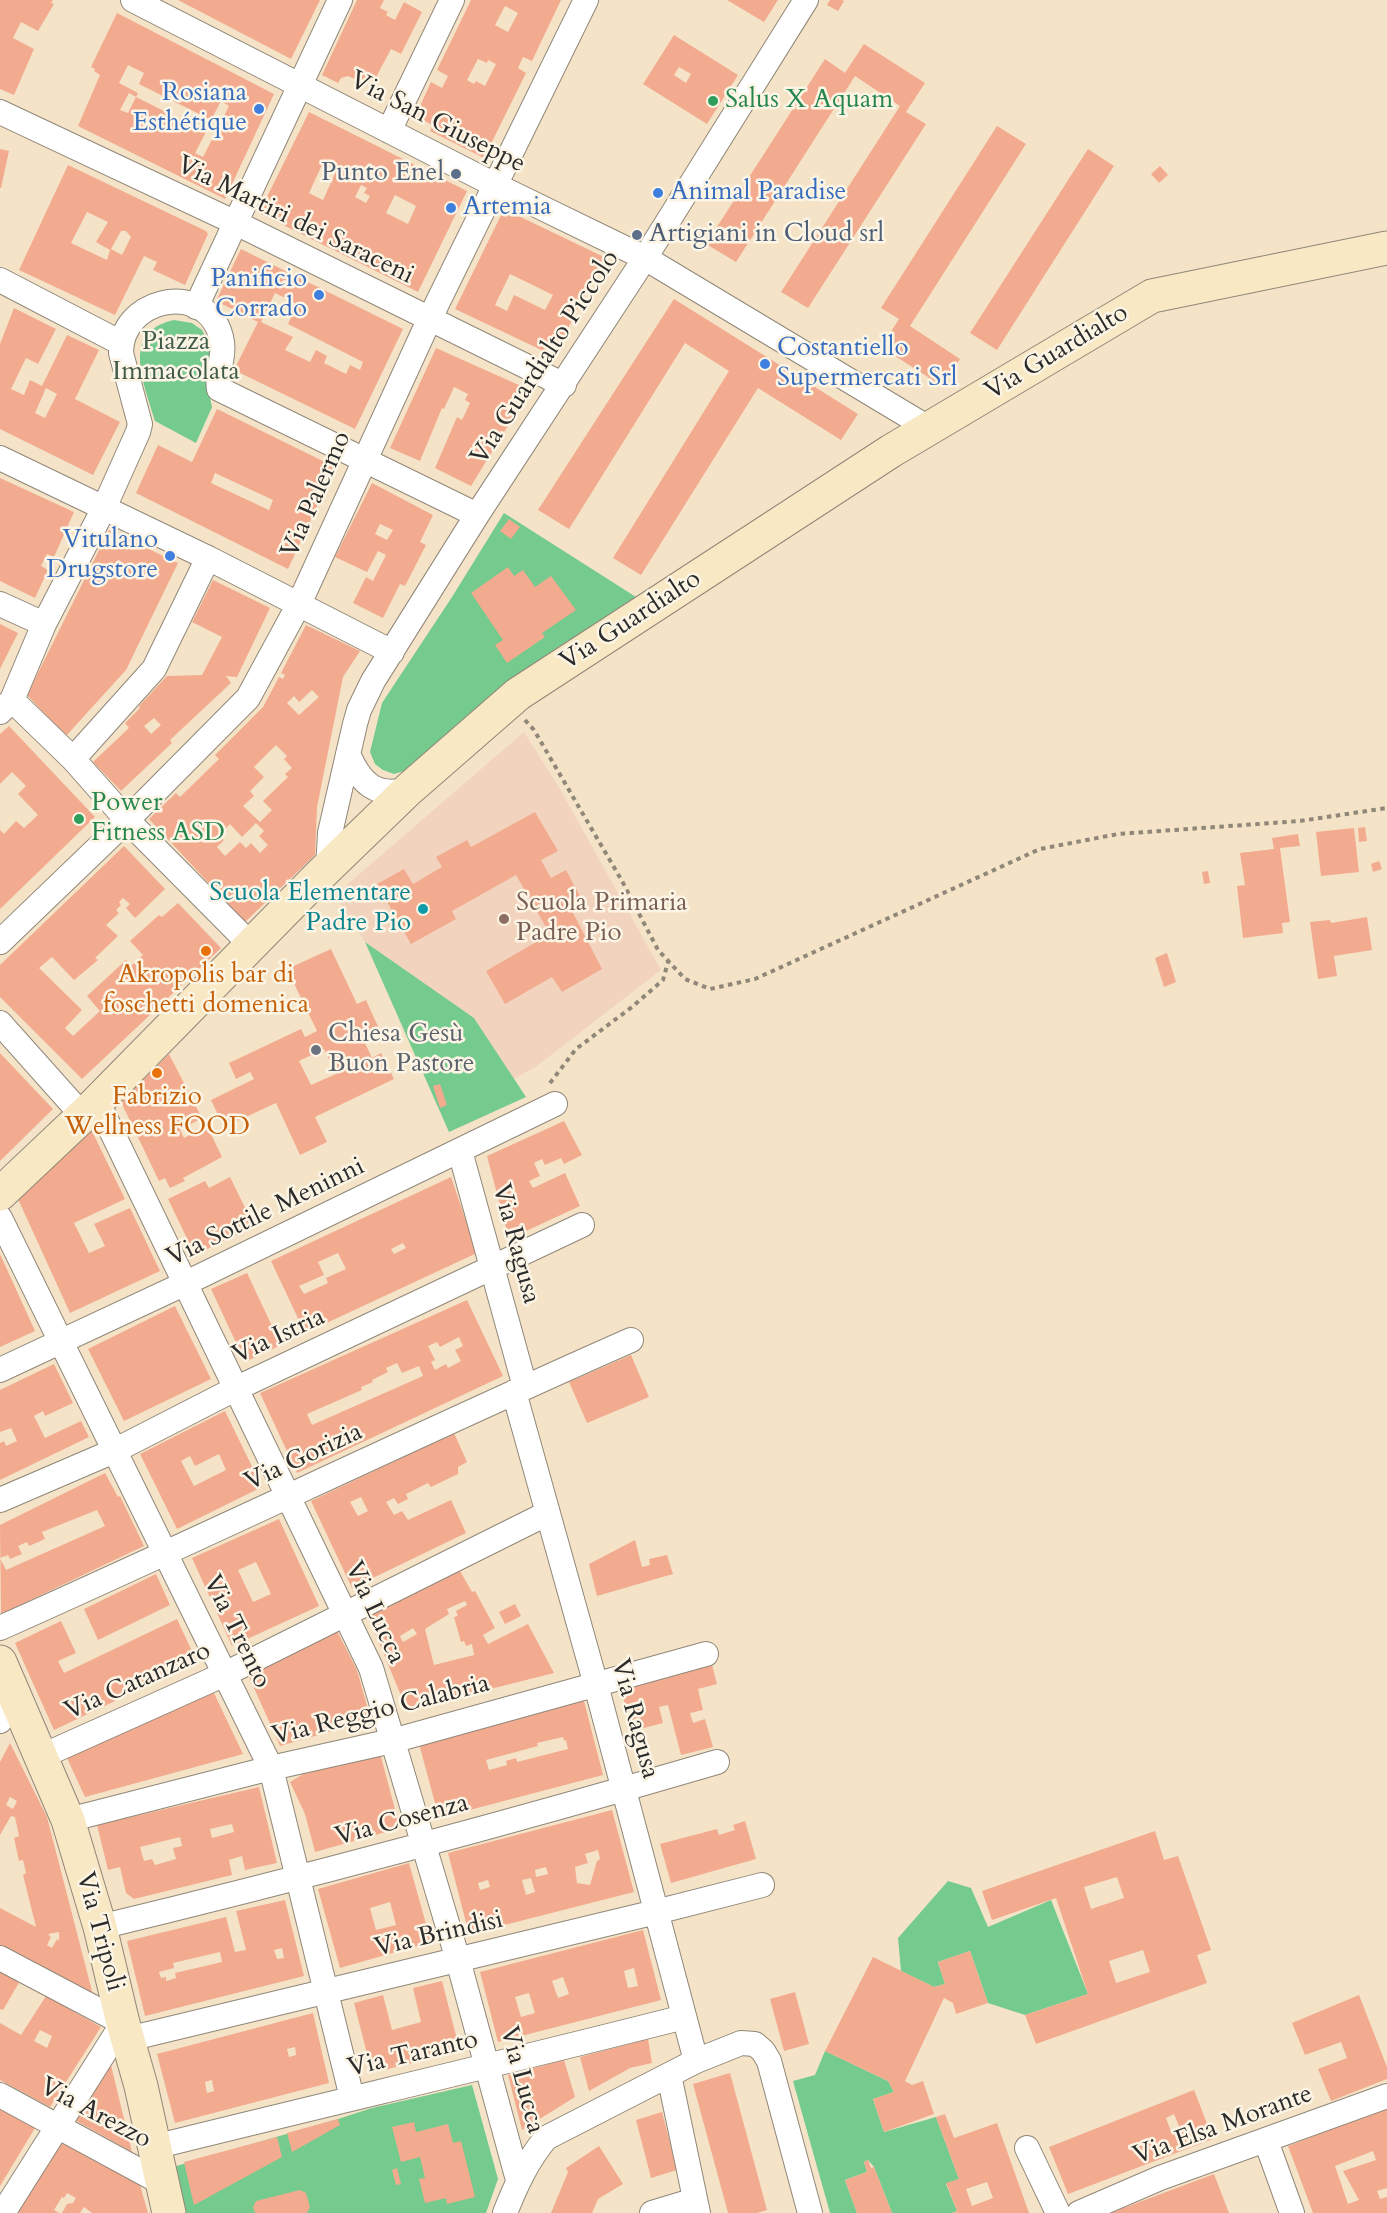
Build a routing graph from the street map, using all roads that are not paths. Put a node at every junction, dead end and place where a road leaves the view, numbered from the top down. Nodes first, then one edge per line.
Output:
1 (133, 0) edge
2 (340, 0) edge
3 (452, 0) edge
4 (586, 0) edge
5 (806, 0) edge
6 (301, 86) junction
7 (0, 112) edge
8 (389, 131) junction
9 (495, 185) junction
10 (236, 223) junction
11 (1387, 248) edge
12 (645, 258) junction
13 (0, 280) edge
14 (196, 307) junction
15 (430, 318) junction
16 (121, 343) junction
17 (564, 385) junction
18 (930, 429) junction
19 (0, 458) edge
20 (364, 459) junction
21 (104, 508) junction
22 (477, 515) junction
23 (208, 558) junction
24 (0, 604) edge
25 (299, 604) junction
26 (44, 624) junction
27 (392, 652) junction
28 (6, 706) edge
29 (348, 754) junction
30 (73, 759) junction
31 (409, 789) junction
32 (127, 820) junction
33 (328, 868) junction
34 (0, 942) edge
35 (250, 944) junction
36 (0, 1023) edge
37 (555, 1104) dead end
38 (90, 1108) junction
39 (460, 1151) junction
40 (0, 1194) edge
41 (0, 1218) edge
42 (582, 1226) dead end
43 (493, 1268) junction
44 (186, 1283) junction
45 (631, 1340) dead end
46 (62, 1342) junction
47 (0, 1370) edge
48 (235, 1389) junction
49 (520, 1389) junction
50 (114, 1451) junction
51 (288, 1497) junction
52 (0, 1500) edge
53 (548, 1513) junction
54 (165, 1554) junction
55 (345, 1615) junction
56 (0, 1628) edge
57 (706, 1654) dead end
58 (0, 1662) edge
59 (225, 1674) junction
60 (596, 1685) junction
61 (7, 1707) edge
62 (392, 1741) junction
63 (40, 1757) junction
64 (717, 1762) dead end
65 (271, 1768) junction
66 (623, 1789) junction
67 (68, 1820) junction
68 (424, 1846) junction
69 (298, 1879) junction
70 (762, 1885) dead end
71 (656, 1912) junction
72 (100, 1927) junction
73 (0, 1958) edge
74 (458, 1960) junction
75 (326, 1991) junction
76 (684, 2018) junction
77 (126, 2031) junction
78 (696, 2061) junction
79 (488, 2067) junction
80 (669, 2075) junction
81 (0, 2095) edge
82 (1387, 2096) edge
83 (352, 2098) junction
84 (57, 2127) junction
85 (1266, 2140) junction
86 (154, 2147) junction
87 (1027, 2148) dead end
88 (518, 2180) junction
89 (166, 2198) edge
90 (696, 2206) edge
91 (3, 2213) edge
92 (505, 2213) edge
93 (652, 2213) edge
94 (810, 2213) edge
95 (1058, 2213) edge
96 (1079, 2213) edge
97 (1292, 2213) edge

1 - 6 street, Via San Giuseppe
2 - 6 street
3 - 8 street
4 - 9 street, Via Palermo
5 - 12 street, Via Guardialto Piccolo
6 - 8 street, Via San Giuseppe
6 - 10 street
7 - 10 street, Via Martiri dei Saraceni
8 - 9 street, Via San Giuseppe
9 - 12 street, Via San Giuseppe
9 - 15 street, Via Palermo
10 - 14 street
10 - 15 street, Via Martiri dei Saraceni
11 - 18 street, Via Guardialto
12 - 17 street, Via Guardialto Piccolo
12 - 18 street, Via San Giuseppe
13 - 16 street
14 - 16 street
14 - 20 street
15 - 17 street, Via Martiri dei Saraceni
15 - 20 street, Via Palermo
16 - 21 street
17 - 22 street, Via Guardialto Piccolo
18 - 31 street, Via Guardialto
19 - 21 street
20 - 22 street
20 - 25 street, Via Palermo
21 - 23 street
21 - 26 street
22 - 27 street, Via Guardialto Piccolo
23 - 25 street
23 - 30 street
24 - 26 street
25 - 27 street
25 - 32 street, Via Palermo
26 - 28 street
27 - 29 street, Via Guardialto Piccolo
28 - 30 street
29 - 31 street
29 - 33 street, Via Guardialto Piccolo
30 - 32 street
31 - 33 street, Via Guardialto
32 - 34 street, Via Palermo
32 - 35 street
33 - 35 street, Via Guardialto
35 - 38 street, Via Guardialto
36 - 38 street, Via Lucca
37 - 39 street, Via Sottile Meninni
38 - 40 street, Via Guardialto
38 - 44 street, Via Lucca
39 - 43 street, Via Ragusa
39 - 44 street, Via Sottile Meninni
41 - 46 street, Via Trento
42 - 43 street, Via Istria
43 - 48 street, Via Istria
43 - 49 street, Via Ragusa
44 - 46 street, Via Sottile Meninni
44 - 48 street, Via Lucca
45 - 49 street, Via Gorizia
46 - 47 street, Via Sottile Meninni
46 - 50 street, Via Trento
48 - 50 street, Via Istria
48 - 51 street, Via Lucca
49 - 51 street, Via Gorizia
49 - 53 street, Via Ragusa
50 - 52 street, Via Istria
50 - 54 street, Via Trento
51 - 54 street, Via Gorizia
51 - 55 street, Via Lucca
53 - 55 street, Via Catanzaro
53 - 60 street, Via Ragusa
54 - 56 street, Via Gorizia
54 - 59 street, Via Trento
55 - 59 street, Via Catanzaro
55 - 62 street, Via Lucca
57 - 60 street, Via Reggio Calabria
58 - 61 street, Via Tripoli
59 - 63 street, Via Catanzaro
59 - 65 street, Via Trento
60 - 62 street, Via Reggio Calabria
60 - 66 street, Via Ragusa
61 - 63 street, Via Tripoli
62 - 65 street, Via Reggio Calabria
62 - 68 street, Via Lucca
63 - 67 street, Via Tripoli
64 - 66 street, Via Cosenza
65 - 67 street, Via Reggio Calabria
65 - 69 street, Via Trento
66 - 68 street, Via Cosenza
66 - 71 street, Via Ragusa
67 - 72 street, Via Tripoli
68 - 69 street, Via Cosenza
68 - 74 street, Via Lucca
69 - 72 street, Via Cosenza
69 - 75 street, Via Trento
70 - 71 street, Via Brindisi
71 - 74 street, Via Brindisi
71 - 76 street, Via Ragusa
72 - 77 street, Via Tripoli
73 - 77 street
74 - 75 street, Via Brindisi
74 - 79 street, Via Lucca
75 - 77 street, Via Brindisi
75 - 83 street, Via Trento
76 - 78 street, Via Ragusa
76 - 79 street, Via Taranto
77 - 84 street
77 - 86 street, Via Tripoli
78 - 80 street
78 - 94 street
79 - 83 street, Via Taranto
79 - 88 street, Via Lucca
80 - 88 street
80 - 90 street
81 - 84 street, Via Arezzo
82 - 85 street, Via Elsa Morante
83 - 86 street, Via Taranto
84 - 89 street, Via Arezzo
84 - 91 street
85 - 96 street, Via Elsa Morante
85 - 97 street
86 - 89 street, Via Tripoli
87 - 95 street
88 - 92 street
90 - 93 street

